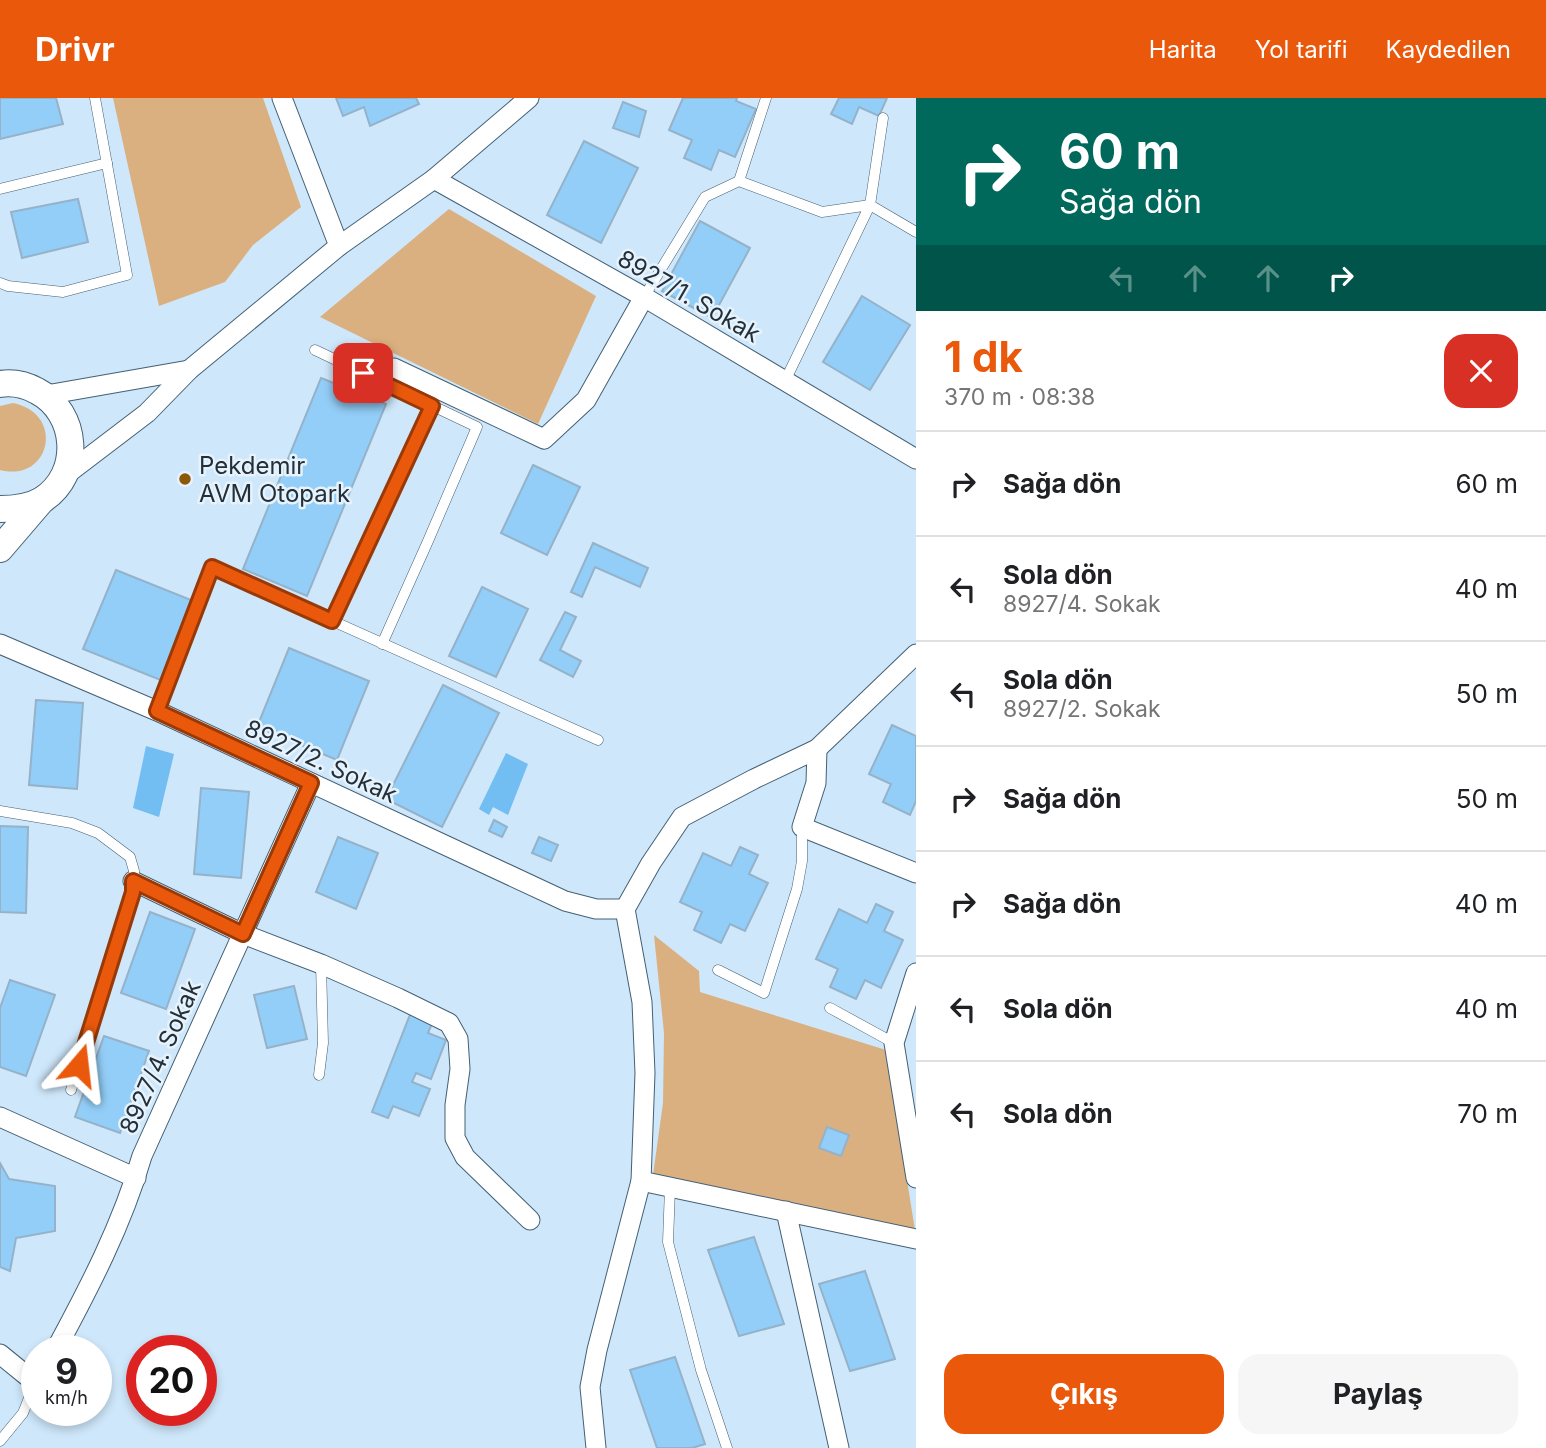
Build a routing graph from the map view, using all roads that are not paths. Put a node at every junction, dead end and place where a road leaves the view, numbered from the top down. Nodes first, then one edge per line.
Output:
1 (94, 98) edge
2 (282, 98) edge
3 (529, 98) edge
4 (766, 98) edge
5 (883, 118) dead end
6 (107, 163) junction
7 (434, 179) junction
8 (739, 181) junction
9 (0, 190) edge
10 (870, 205) junction
11 (916, 232) edge
12 (339, 246) junction
13 (0, 282) edge
14 (644, 296) junction
15 (314, 350) dead end
16 (189, 370) junction
17 (0, 376) edge
18 (785, 381) junction
19 (0, 384) edge
20 (387, 384) junction
21 (36, 391) junction
22 (432, 406) junction
23 (914, 453) edge
24 (63, 477) junction
25 (42, 500) junction
26 (0, 509) edge
27 (0, 549) edge
28 (332, 621) junction
29 (0, 644) edge
30 (382, 644) junction
31 (916, 654) edge
32 (157, 711) junction
33 (598, 740) dead end
34 (817, 749) junction
35 (311, 783) junction
36 (0, 811) edge
37 (802, 827) junction
38 (916, 873) edge
39 (133, 881) junction
40 (625, 909) junction
41 (243, 934) junction
42 (321, 964) junction
43 (718, 970) dead end
44 (916, 973) edge
45 (830, 1009) dead end
46 (894, 1043) junction
47 (319, 1075) dead end
48 (71, 1090) dead end
49 (0, 1116) edge
50 (135, 1178) junction
51 (916, 1178) edge
52 (641, 1181) junction
53 (670, 1188) junction
54 (786, 1211) junction
55 (530, 1220) dead end
56 (916, 1239) edge
57 (64, 1335) edge
58 (0, 1354) edge
59 (21, 1371) edge
60 (21, 1415) edge
61 (0, 1441) edge
62 (596, 1448) edge
63 (727, 1448) edge
64 (839, 1448) edge

1 - 6 lane
2 - 12 street
3 - 7 street
4 - 8 lane
5 - 10 lane
6 - 9 lane
6 - 13 lane
7 - 12 street
7 - 14 street, 8927/1. Sokak
8 - 10 lane
8 - 14 lane
10 - 11 lane
10 - 18 lane
12 - 16 street
14 - 18 street, 8927/1. Sokak
14 - 20 street
15 - 20 lane
16 - 21 street
16 - 24 street
17 - 21 street
18 - 23 street, 8927/1. Sokak
19 - 21 street
20 - 22 lane
21 - 24 street
22 - 28 lane
22 - 30 lane
24 - 25 street
25 - 26 street
25 - 27 street
28 - 30 lane
28 - 32 lane
29 - 32 street, 8927/2. Sokak
30 - 33 lane
31 - 34 street
32 - 35 street, 8927/2. Sokak
34 - 37 street
34 - 40 street
35 - 40 street, 8927/2. Sokak
35 - 41 street, 8927/4. Sokak
36 - 39 lane
37 - 38 street
37 - 43 lane
39 - 41 street
39 - 48 lane
40 - 52 street
41 - 42 street
41 - 50 street, 8927/4. Sokak
42 - 47 lane
42 - 55 street
44 - 46 street
45 - 46 lane
46 - 51 street
49 - 50 street
50 - 57 street, 8927/4. Sokak
52 - 53 street
52 - 62 street
53 - 54 street
53 - 63 lane
54 - 56 street
54 - 64 street
58 - 59 street
60 - 61 lane

